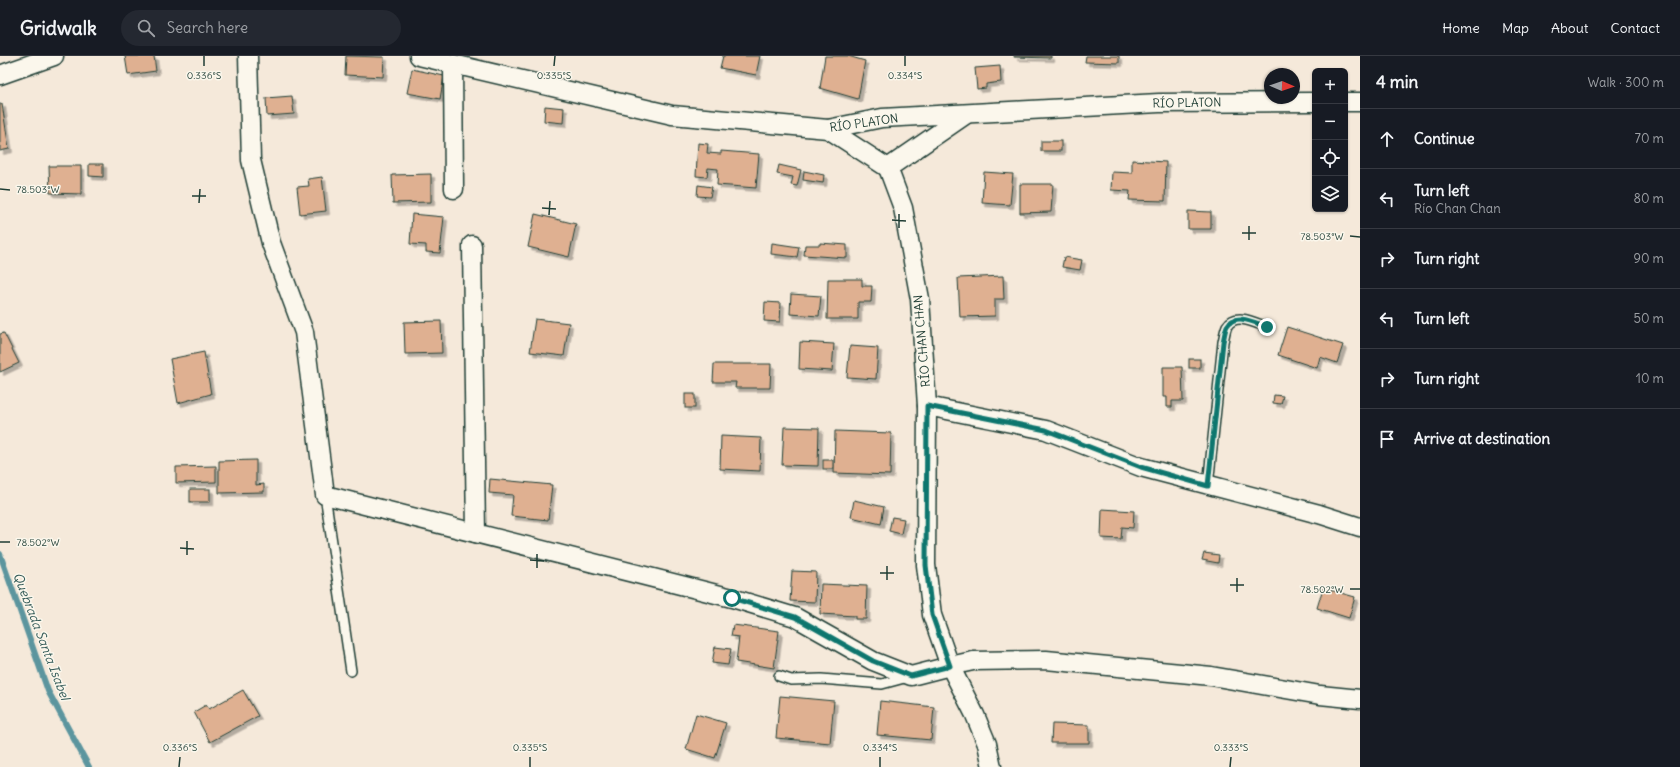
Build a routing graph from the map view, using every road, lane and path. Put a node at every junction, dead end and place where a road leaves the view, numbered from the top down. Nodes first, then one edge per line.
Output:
1 (54, 56) edge
2 (248, 56) edge
3 (419, 56) edge
4 (454, 64) junction
5 (0, 75) edge
6 (1312, 102) edge
7 (1348, 102) edge
8 (1360, 102) edge
9 (965, 115) junction
10 (828, 129) junction
11 (888, 168) junction
12 (454, 189) dead end
13 (472, 245) dead end
14 (1267, 327) dead end
15 (927, 406) junction
16 (1208, 486) junction
17 (325, 495) junction
18 (1360, 527) edge
19 (476, 533) junction
20 (950, 666) junction
21 (351, 671) dead end
22 (778, 676) dead end
23 (911, 676) junction
24 (1360, 698) edge
25 (992, 767) edge

1 - 5 street
2 - 17 street
3 - 4 street, RÍO PLATON
4 - 10 street, RÍO PLATON
4 - 12 street
6 - 9 street, RÍO PLATON
7 - 8 street
9 - 10 street, RÍO PLATON
9 - 11 street
10 - 11 street
11 - 15 street, RÍO CHAN CHAN
13 - 19 street
14 - 16 lane
15 - 16 street
15 - 20 street, RÍO CHAN CHAN
16 - 18 street
17 - 19 street
17 - 21 lane
19 - 23 street
20 - 23 street
20 - 24 street
20 - 25 street, RÍO CHAN CHAN
22 - 23 lane

